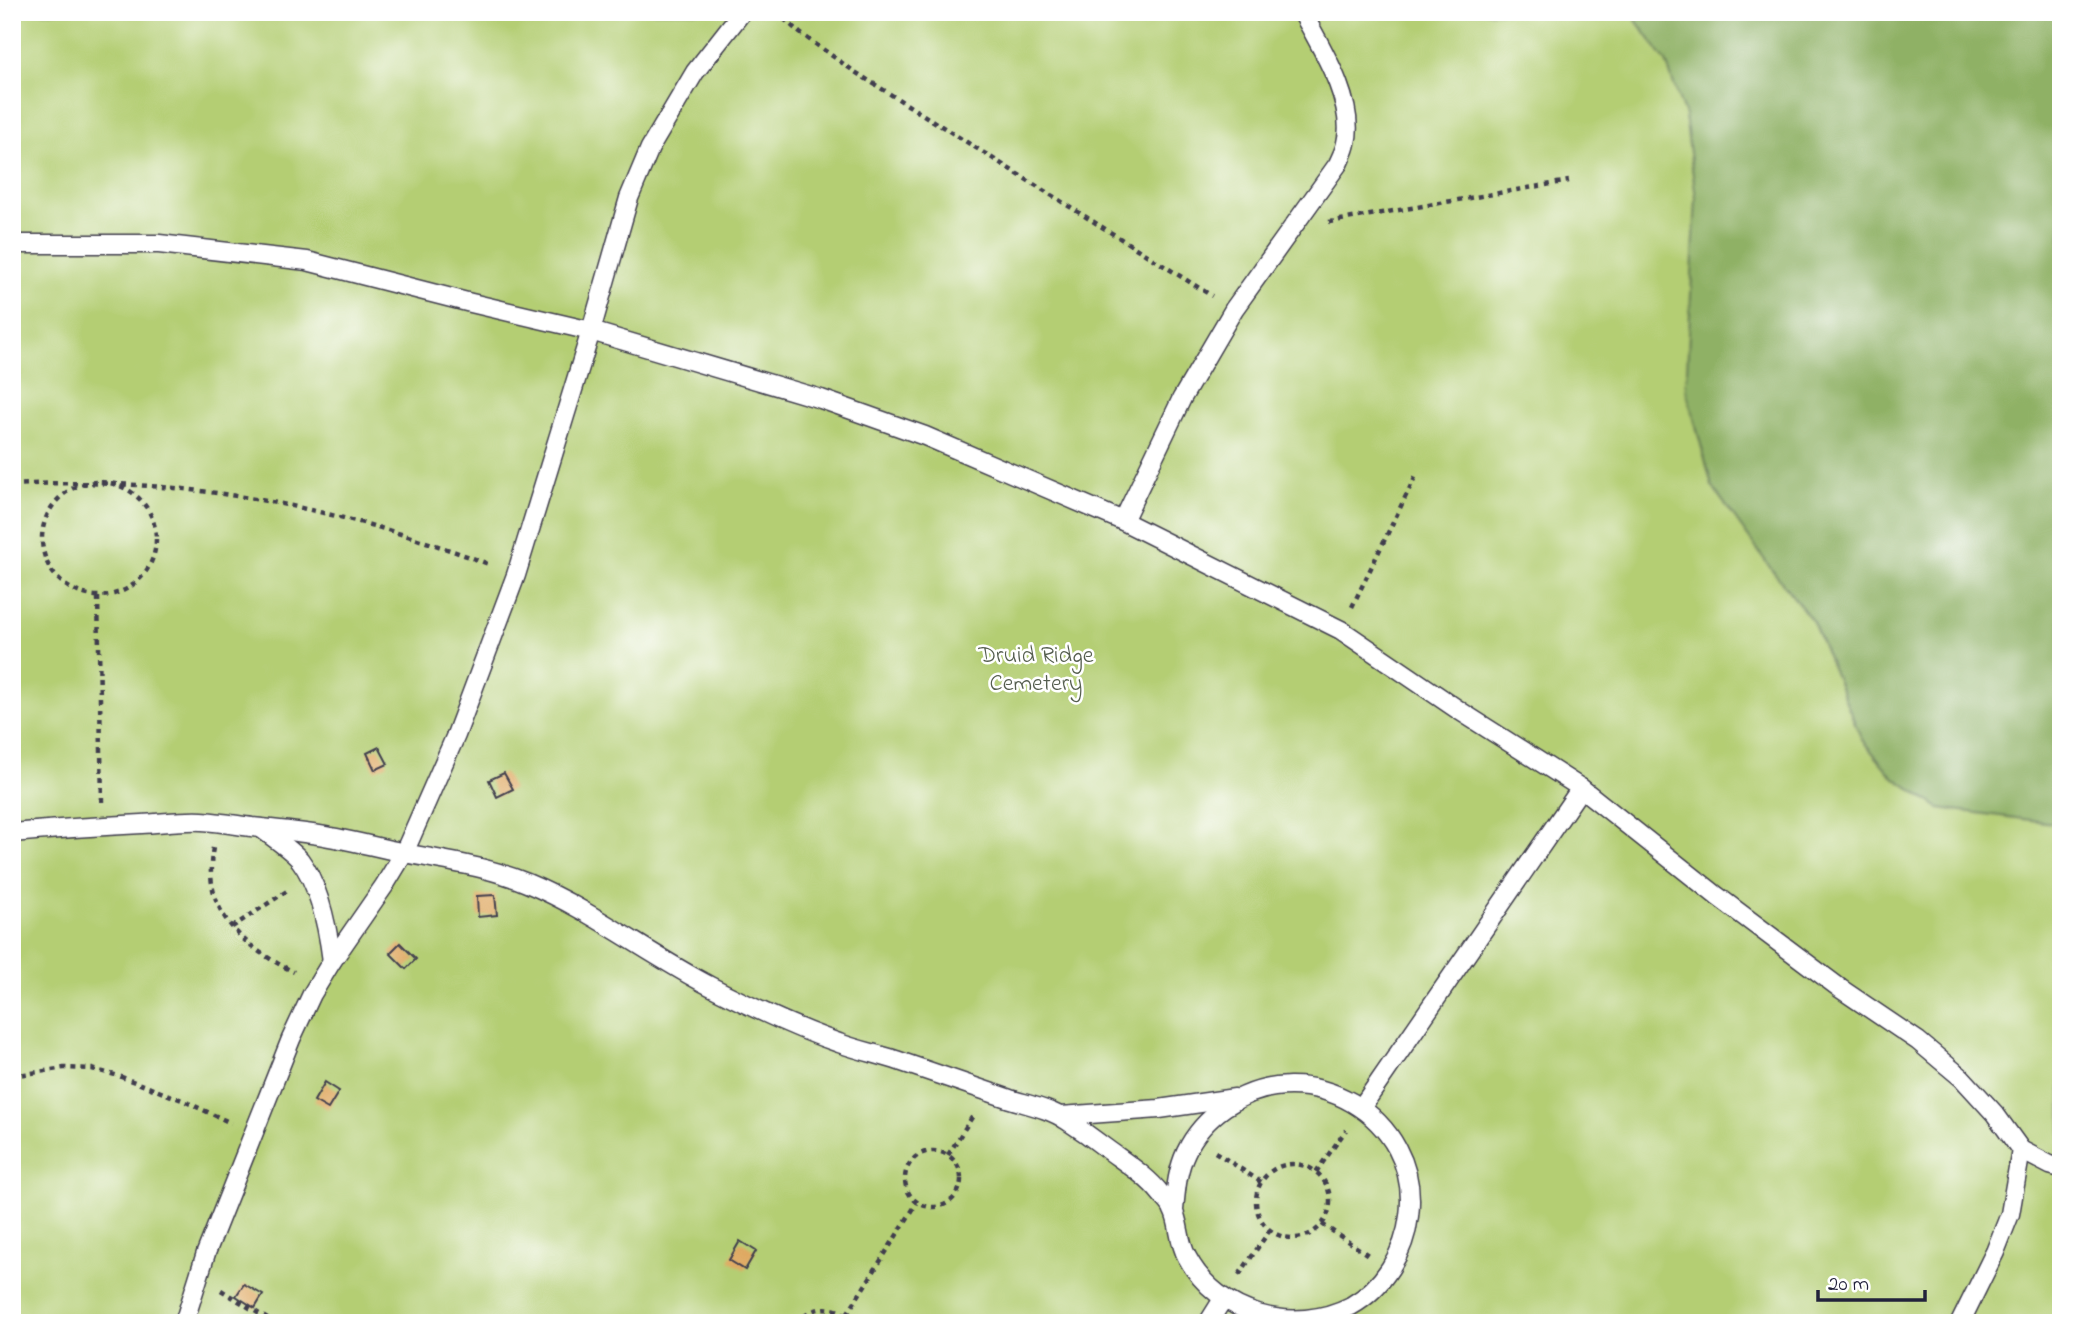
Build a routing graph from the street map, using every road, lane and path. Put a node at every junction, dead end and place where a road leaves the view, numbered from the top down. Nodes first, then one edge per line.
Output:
1 (742, 12) edge
2 (776, 12) edge
3 (1302, 12) edge
4 (1569, 181) dead end
5 (1291, 228) junction
6 (12, 244) edge
7 (1234, 309) junction
8 (592, 331) junction
9 (1417, 473) dead end
10 (100, 482) junction
11 (12, 485) edge
12 (1123, 521) junction
13 (516, 575) junction
14 (98, 597) junction
15 (1341, 630) junction
16 (1581, 788) junction
17 (218, 823) junction
18 (102, 826) junction
19 (261, 828) junction
20 (12, 833) edge
21 (404, 853) junction
22 (309, 877) junction
23 (232, 927) junction
24 (332, 961) junction
25 (319, 983) junction
26 (12, 1076) edge
27 (988, 1091) junction
28 (1240, 1097) junction
29 (1361, 1108) junction
30 (1061, 1116) junction
31 (253, 1133) junction
32 (1194, 1138) junction
33 (2021, 1150) junction
34 (948, 1155) junction
35 (2061, 1168) edge
36 (1316, 1172) junction
37 (1261, 1182) junction
38 (917, 1203) junction
39 (1174, 1210) junction
40 (1322, 1224) junction
41 (1269, 1230) junction
42 (1389, 1269) junction
43 (199, 1275) junction
44 (1223, 1299) junction
45 (847, 1314) junction
46 (180, 1320) edge
47 (274, 1323) edge
48 (798, 1323) edge
49 (856, 1323) edge
50 (1208, 1323) edge
51 (1960, 1323) edge

1 - 8 lane
2 - 7 path
3 - 5 lane
4 - 5 path
5 - 7 lane
6 - 8 lane
7 - 12 lane
8 - 12 lane
8 - 13 lane
9 - 15 path
10 - 11 path
10 - 13 path
10 - 14 path
10 - 14 path
12 - 15 lane
13 - 21 lane
14 - 18 path
15 - 16 lane
16 - 29 lane
16 - 33 lane
17 - 18 lane
17 - 19 lane
17 - 23 path
18 - 20 lane
19 - 21 lane
19 - 22 lane
21 - 24 lane
21 - 27 lane
22 - 23 path
22 - 24 lane
23 - 25 path
24 - 25 lane
25 - 31 lane
26 - 31 path
27 - 30 lane
27 - 34 path
28 - 29 lane
28 - 30 lane
28 - 32 lane
29 - 36 path
29 - 42 lane
30 - 39 lane
31 - 43 lane
32 - 37 path
32 - 39 lane
33 - 35 lane
33 - 51 lane
34 - 38 path
34 - 38 path
36 - 37 path
36 - 40 path
37 - 41 path
38 - 45 path
39 - 44 lane
40 - 41 path
40 - 42 path
41 - 44 path
42 - 44 lane
43 - 46 lane
43 - 47 path
44 - 50 lane
45 - 48 path
45 - 49 path

